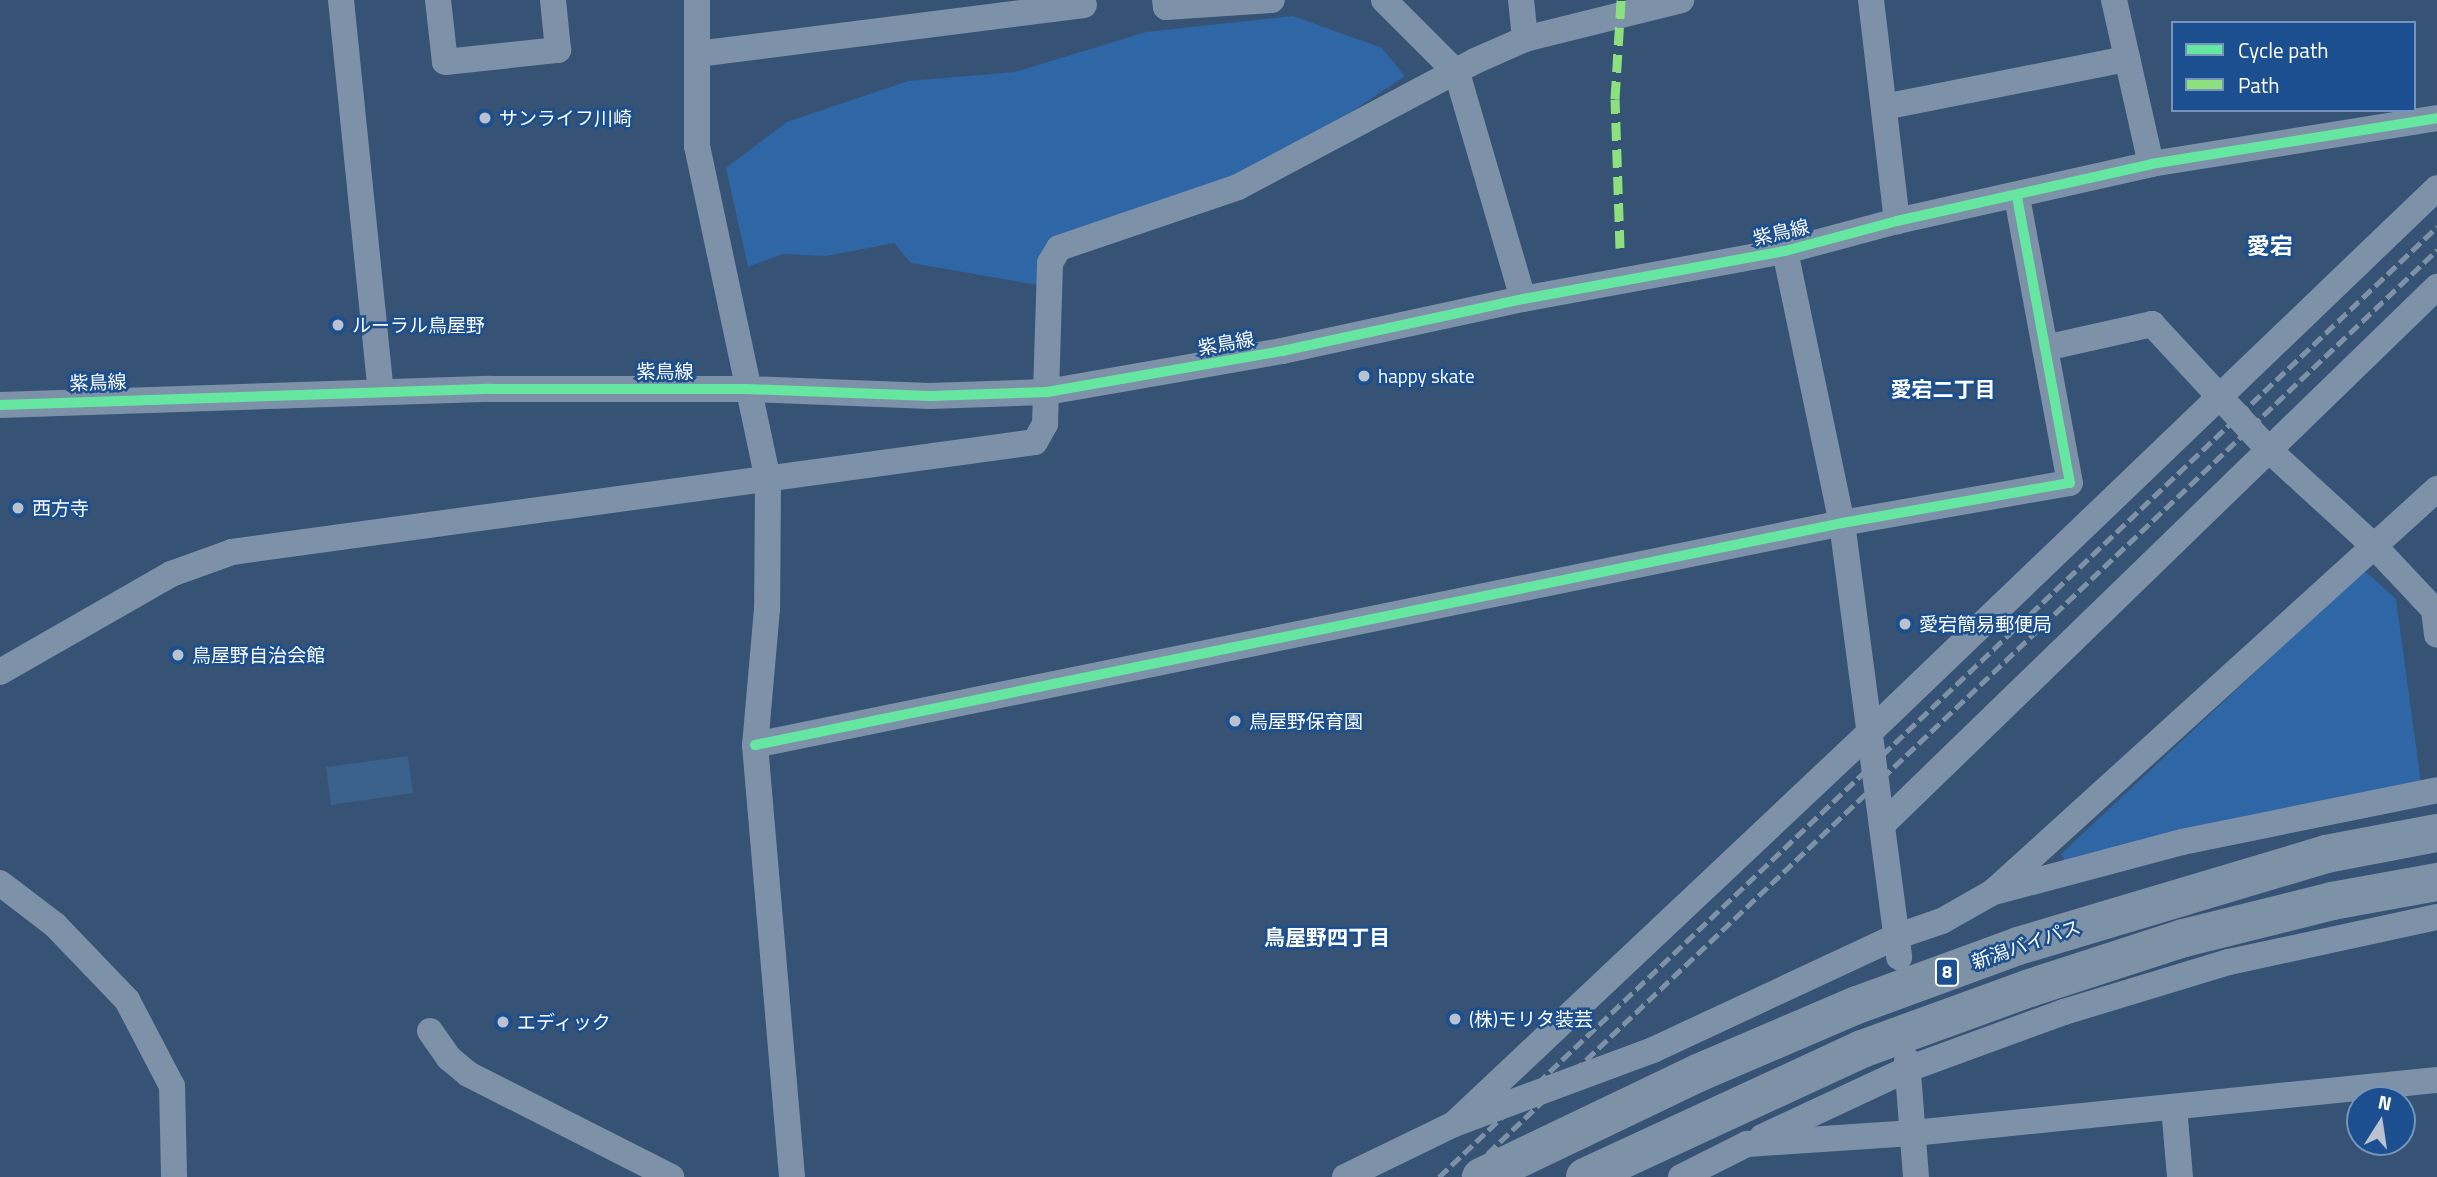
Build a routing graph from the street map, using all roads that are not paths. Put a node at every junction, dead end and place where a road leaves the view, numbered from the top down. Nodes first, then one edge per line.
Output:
1 (438, 0) edge
2 (553, 0) edge
3 (697, 0) edge
4 (1165, 0) edge
5 (1272, 0) edge
6 (1384, 0) edge
7 (1521, 0) edge
8 (1681, 0) edge
9 (1871, 0) edge
10 (2114, 0) edge
11 (348, 1) edge
12 (1084, 5) dead end
13 (1525, 39) junction
14 (697, 54) junction
15 (2127, 59) junction
16 (1457, 73) junction
17 (1884, 107) junction
18 (2437, 118) edge
19 (2151, 164) junction
20 (2437, 188) edge
21 (2017, 196) junction
22 (1897, 221) junction
23 (1784, 251) junction
24 (2437, 287) edge
25 (1524, 299) junction
26 (2045, 348) junction
27 (746, 388) junction
28 (381, 391) junction
29 (1047, 392) junction
30 (2221, 395) junction
31 (0, 405) edge
32 (2271, 452) junction
33 (768, 480) junction
34 (2437, 489) edge
35 (1842, 523) junction
36 (2375, 547) junction
37 (2436, 618) edge
38 (0, 673) edge
39 (1871, 732) junction
40 (755, 745) junction
41 (2437, 790) edge
42 (1883, 824) junction
43 (2437, 833) edge
44 (2437, 882) edge
45 (0, 883) edge
46 (1993, 892) junction
47 (2437, 917) edge
48 (1898, 946) junction
49 (430, 1031) dead end
50 (1908, 1065) junction
51 (2437, 1080) edge
52 (2174, 1107) junction
53 (1454, 1124) junction
54 (1913, 1133) junction
55 (1747, 1144) junction
56 (174, 1177) edge
57 (671, 1177) edge
58 (792, 1177) edge
59 (1345, 1177) edge
60 (1481, 1177) edge
61 (1585, 1177) edge
62 (1681, 1177) edge
63 (1916, 1177) edge
64 (2180, 1177) edge

1 - 2 street
3 - 14 street
4 - 5 street
6 - 16 street
7 - 13 street
8 - 13 street
9 - 17 street
10 - 15 street
11 - 28 street
12 - 14 street
13 - 16 street
14 - 27 street
15 - 17 street
15 - 19 street
16 - 25 street
16 - 29 street
17 - 22 street
18 - 19 street, 紫鳥線
19 - 21 street, 紫鳥線
20 - 30 street
21 - 22 street, 紫鳥線
21 - 26 street
22 - 23 street, 紫鳥線
23 - 25 street, 紫鳥線
23 - 35 street
24 - 32 street
25 - 29 street, 紫鳥線
26 - 30 street
26 - 35 street
27 - 28 street, 紫鳥線
27 - 29 street, 紫鳥線
27 - 33 street
28 - 31 street, 紫鳥線
29 - 33 street
30 - 32 street
30 - 39 street
32 - 36 street
32 - 42 street
33 - 38 street
33 - 40 street
34 - 36 street
35 - 39 street
35 - 40 street
36 - 37 street
36 - 46 street
39 - 42 street
39 - 53 street
40 - 58 street
41 - 46 street
42 - 48 street
43 - 60 highway, 新潟バイパス / 8
44 - 61 highway, 8
45 - 56 street
46 - 48 street
47 - 50 street
48 - 53 street
49 - 57 street
50 - 54 street
50 - 55 street
51 - 52 street
52 - 54 street
52 - 64 street
53 - 59 street
54 - 55 street
54 - 63 street
55 - 62 street

